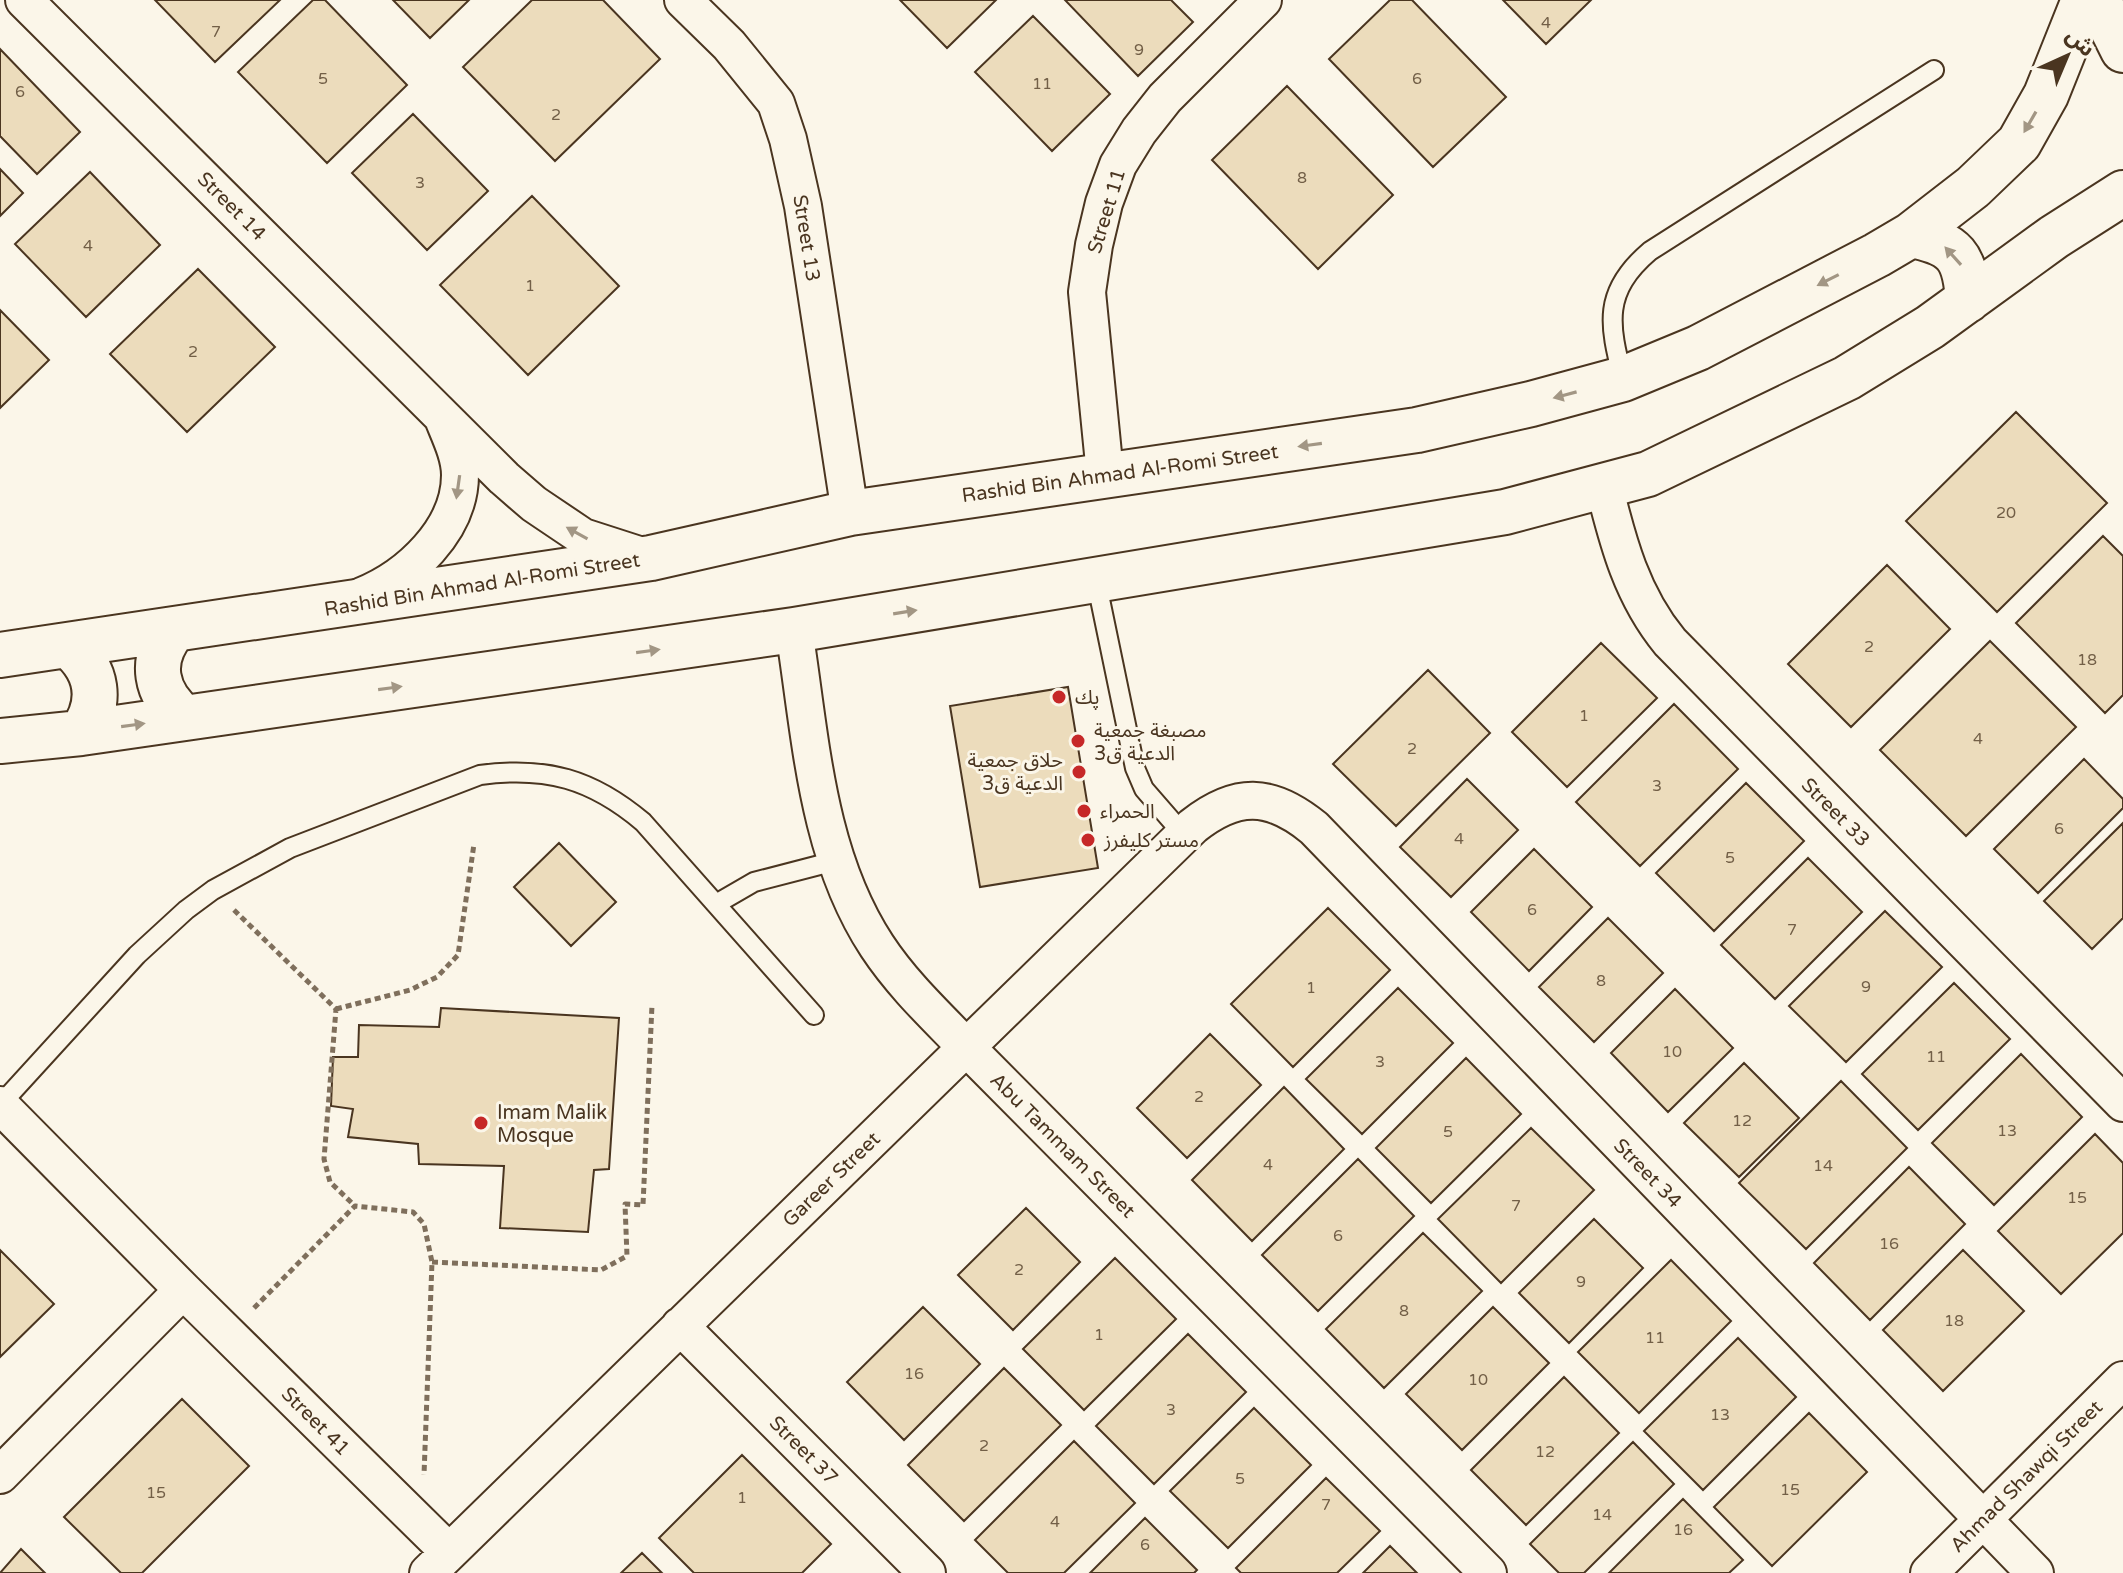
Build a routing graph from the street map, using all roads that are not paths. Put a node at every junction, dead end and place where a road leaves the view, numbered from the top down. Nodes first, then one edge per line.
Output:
1 (24, 0) edge
2 (1263, 0) edge
3 (2084, 0) edge
4 (2098, 0) edge
5 (693, 3) edge
6 (2123, 50) edge
7 (1934, 70) dead end
8 (2123, 193) edge
9 (1911, 235) junction
10 (1968, 300) junction
11 (1623, 379) junction
12 (440, 413) junction
13 (1105, 474) junction
14 (1604, 486) junction
15 (850, 513) junction
16 (651, 558) junction
17 (1096, 580) junction
18 (338, 606) junction
19 (174, 630) junction
20 (794, 630) junction
21 (69, 646) junction
22 (0, 655) edge
23 (185, 718) junction
24 (81, 733) junction
25 (0, 741) edge
26 (1245, 801) joint
27 (1184, 835) junction
28 (835, 861) junction
29 (716, 904) junction
30 (814, 1015) dead end
31 (966, 1047) junction
32 (2123, 1103) edge
33 (0, 1105) edge
34 (183, 1290) junction
35 (680, 1326) junction
36 (2123, 1380) edge
37 (0, 1475) edge
38 (1982, 1520) junction
39 (438, 1562) edge
40 (927, 1573) edge
41 (1488, 1573) edge
42 (1929, 1573) edge
43 (2035, 1573) edge

1 - 12 street, Street 14
2 - 13 street, Street 11
3 -> 9 street, Rashid Bin Ahmad Al-Romi Street
4 - 6 street
5 - 15 street, Street 13
7 - 11 lane
8 - 10 street
10 -> 9 street
9 -> 11 street, Rashid Bin Ahmad Al-Romi Street
10 - 14 street
11 -> 13 street, Rashid Bin Ahmad Al-Romi Street
16 -> 12 street, Street 14
12 -> 18 street, Street 14
13 - 15 street, Rashid Bin Ahmad Al-Romi Street
14 - 17 street
14 - 32 street, Street 33
15 - 16 street, Rashid Bin Ahmad Al-Romi Street
16 - 18 street, Rashid Bin Ahmad Al-Romi Street
20 -> 17 street
17 - 27 lane
18 - 19 street, Rashid Bin Ahmad Al-Romi Street
19 - 21 street, Rashid Bin Ahmad Al-Romi Street
19 - 23 street
23 -> 20 street
20 - 28 street, Abu Tammam Street
21 - 22 street, Rashid Bin Ahmad Al-Romi Street
21 - 24 street
24 -> 23 street
24 - 25 street
26 - 27 street, Gareer Street
26 - 38 street, Street 34
27 - 31 street, Gareer Street
28 - 29 lane
28 - 31 street, Abu Tammam Street
29 - 30 lane
29 - 33 lane
31 - 35 street, Gareer Street
31 - 41 street, Abu Tammam Street
33 - 34 street, Street 41
34 - 37 street
34 - 39 street, Street 41
35 - 39 street, Gareer Street
35 - 40 street, Street 37
36 - 38 street, Ahmad Shawqi Street
38 - 42 street, Ahmad Shawqi Street
38 - 43 street, Street 34

